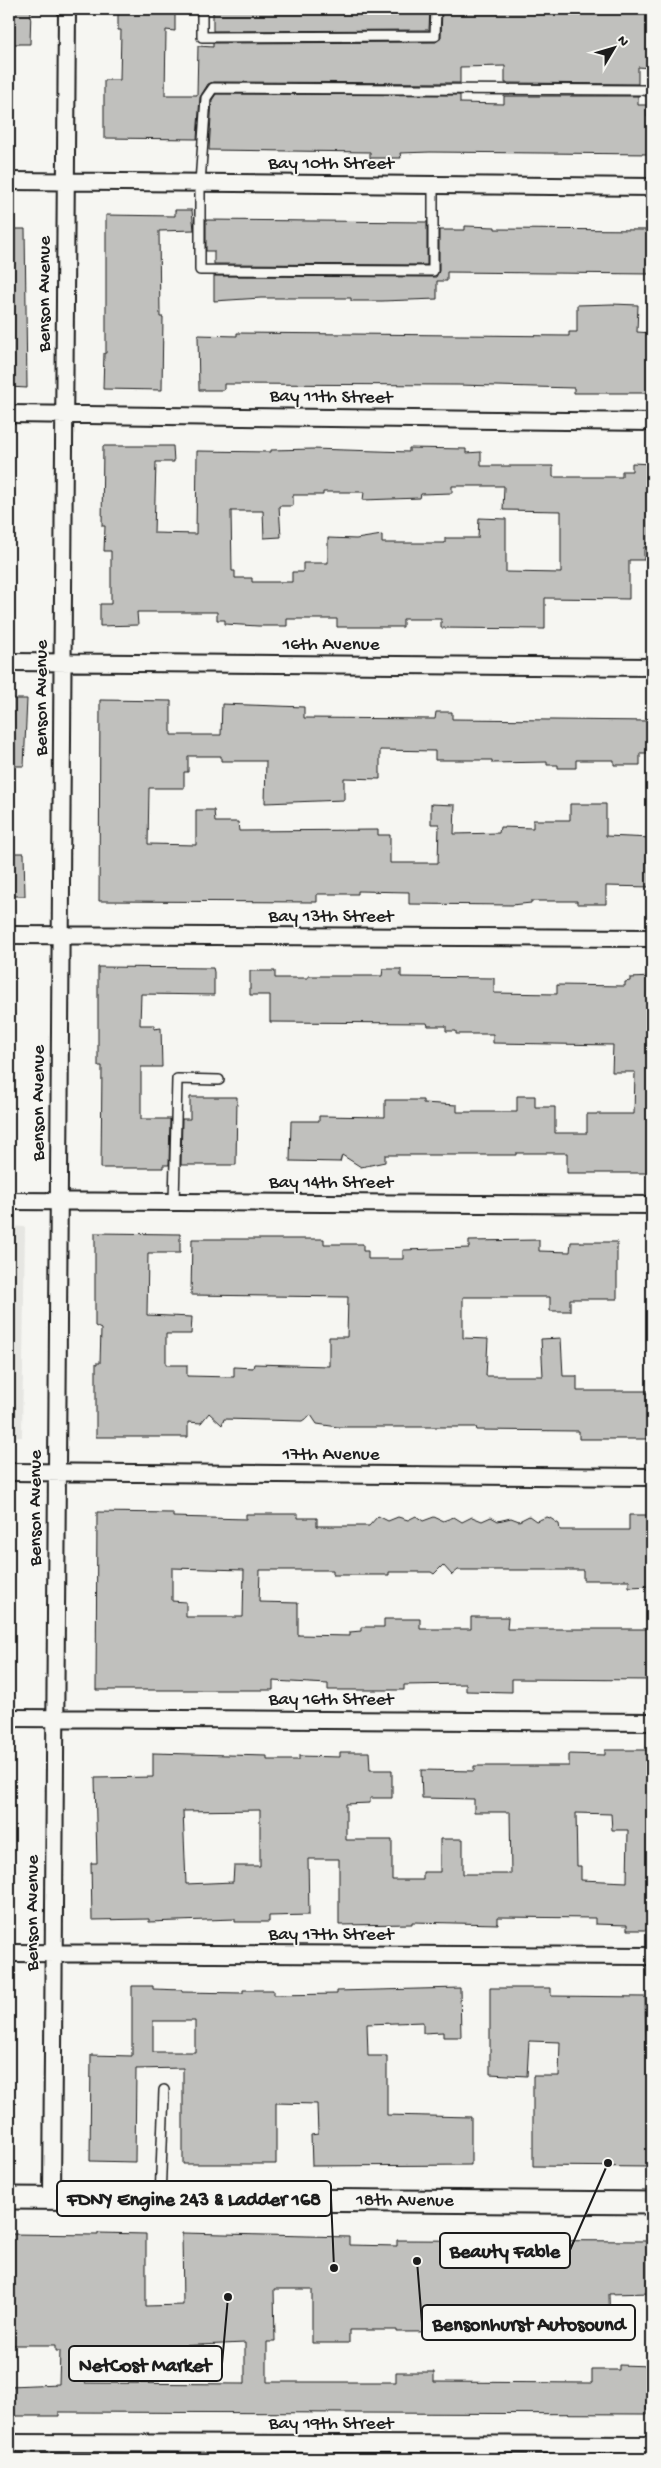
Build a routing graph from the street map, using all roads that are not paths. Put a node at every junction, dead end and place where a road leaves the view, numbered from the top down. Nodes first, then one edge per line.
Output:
1 (68, 9) edge
2 (202, 9) edge
3 (436, 9) edge
4 (652, 92) edge
5 (9, 181) edge
6 (65, 181) junction
7 (200, 183) junction
8 (434, 184) junction
9 (652, 186) edge
10 (9, 414) edge
11 (66, 414) junction
12 (652, 422) edge
13 (9, 662) edge
14 (62, 663) junction
15 (652, 667) edge
16 (9, 935) edge
17 (61, 935) junction
18 (652, 938) edge
19 (219, 1080) dead end
20 (9, 1201) edge
21 (58, 1201) junction
22 (174, 1202) junction
23 (652, 1205) edge
24 (9, 1472) edge
25 (56, 1473) junction
26 (652, 1477) edge
27 (9, 1718) edge
28 (55, 1718) junction
29 (652, 1722) edge
30 (9, 1953) edge
31 (53, 1954) junction
32 (652, 1956) edge
33 (164, 2090) dead end
34 (9, 2198) edge
35 (52, 2198) junction
36 (160, 2200) junction
37 (652, 2203) edge
38 (9, 2443) edge
39 (652, 2445) edge

1 - 6 street, Benson Avenue
2 - 3 lane
4 - 7 lane
5 - 6 street, Bay 10th Street
6 - 7 street, Bay 10th Street
6 - 11 street, Benson Avenue
7 - 8 street, Bay 10th Street
7 - 8 lane
8 - 9 street, Bay 10th Street
10 - 11 street, Bay 11th Street
11 - 12 street, Bay 11th Street
11 - 14 street, Benson Avenue
13 - 14 street, 16th Avenue
14 - 15 street, 16th Avenue
14 - 17 street, Benson Avenue
16 - 17 street, Bay 13th Street
17 - 18 street, Bay 13th Street
17 - 21 street, Benson Avenue
19 - 22 lane
20 - 21 street, Bay 14th Street
21 - 22 street, Bay 14th Street
21 - 25 street, Benson Avenue
22 - 23 street, Bay 14th Street
24 - 25 street, 17th Avenue
25 - 26 street, 17th Avenue
25 - 28 street, Benson Avenue
27 - 28 street, Bay 16th Street
28 - 29 street, Bay 16th Street
28 - 31 street, Benson Avenue
30 - 31 street, Bay 17th Street
31 - 32 street, Bay 17th Street
31 - 35 street, Benson Avenue
33 - 36 lane
34 - 35 street, 18th Avenue
35 - 36 street, 18th Avenue
36 - 37 street, 18th Avenue
38 - 39 street, Bay 19th Street

